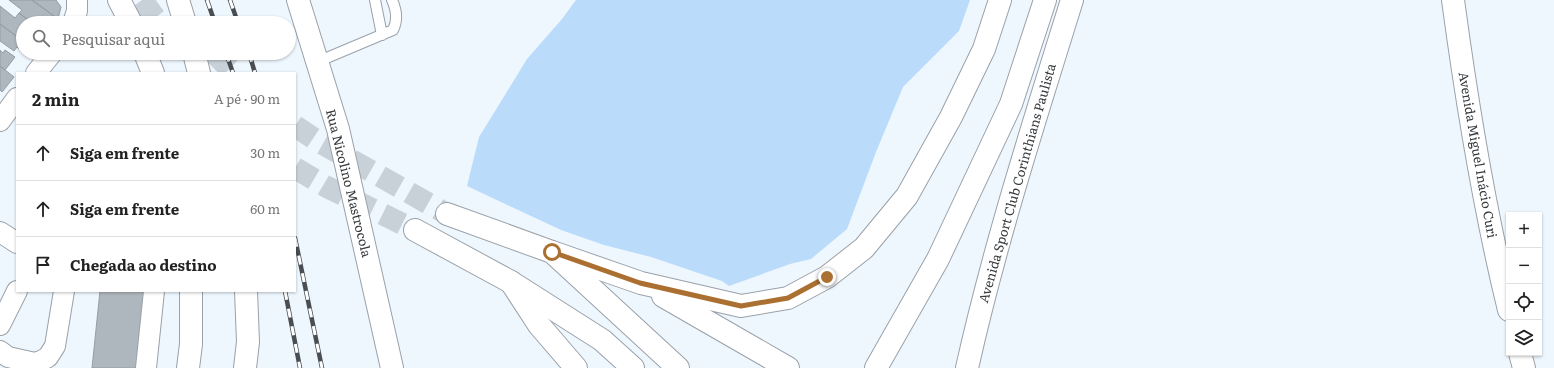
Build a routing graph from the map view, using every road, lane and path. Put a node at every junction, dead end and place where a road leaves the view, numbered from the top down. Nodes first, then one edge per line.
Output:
1 (77, 0) edge
2 (119, 0) edge
3 (178, 0) edge
4 (298, 0) edge
5 (375, 0) edge
6 (392, 0) edge
7 (1000, 0) edge
8 (1045, 0) edge
9 (1072, 0) edge
10 (1453, 0) edge
11 (76, 16) edge
12 (127, 16) edge
13 (183, 16) edge
14 (382, 35) junction
15 (46, 60) edge
16 (148, 60) edge
17 (196, 60) edge
18 (317, 62) junction
19 (37, 72) edge
20 (153, 72) edge
21 (199, 72) edge
22 (16, 99) edge
23 (0, 121) edge
24 (448, 214) tunnel mouth
25 (415, 230) tunnel mouth
26 (0, 232) edge
27 (16, 242) edge
28 (552, 252) junction
29 (511, 282) junction
30 (640, 283) junction
31 (16, 292) edge
32 (64, 292) edge
33 (154, 292) edge
34 (191, 292) edge
35 (246, 292) edge
36 (1506, 298) edge
37 (0, 324) edge
38 (0, 351) edge
39 (1521, 356) edge
40 (146, 368) edge
41 (188, 368) edge
42 (245, 368) edge
43 (392, 368) edge
44 (576, 368) edge
45 (633, 368) edge
46 (678, 368) edge
47 (788, 368) edge
48 (876, 368) edge
49 (967, 368) edge
50 (1524, 368) edge

1 - 11 street
2 - 12 main road
3 - 13 main road
4 - 18 main road, Rua Nicolino Mastrocola
5 - 14 lane
6 - 14 lane
7 - 30 main road
8 - 48 main road, Avenida Sport Club Corinthians Paulista
9 - 49 main road, Avenida Sport Club Corinthians Paulista
10 - 36 main road, Avenida Miguel Inácio Curi
14 - 18 lane
15 - 19 street
16 - 20 main road
17 - 21 main road
18 - 43 main road, Rua Nicolino Mastrocola
22 - 23 street
24 - 28 main road
25 - 29 main road
26 - 27 street
28 - 30 main road
28 - 46 main road
29 - 44 main road
29 - 45 main road
30 - 47 main road
31 - 37 street
32 - 38 street
33 - 40 street
34 - 41 main road
35 - 42 main road
39 - 50 main road

